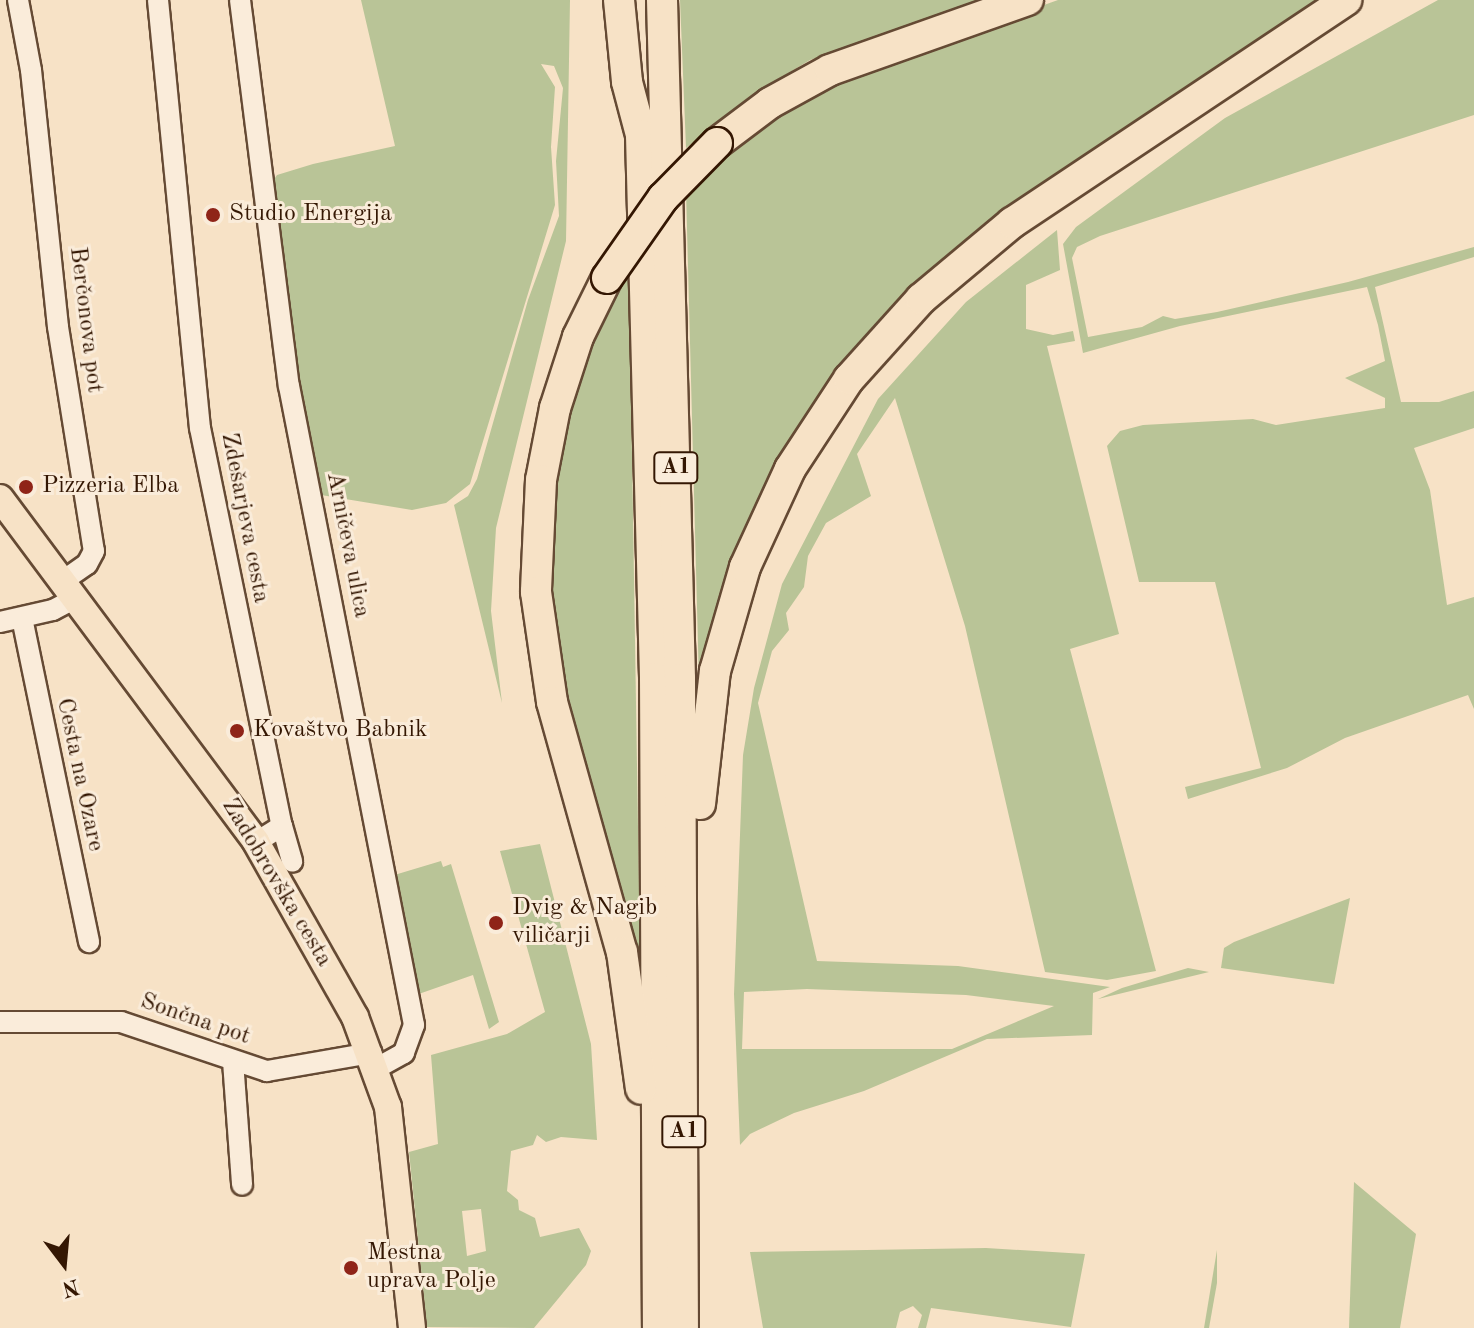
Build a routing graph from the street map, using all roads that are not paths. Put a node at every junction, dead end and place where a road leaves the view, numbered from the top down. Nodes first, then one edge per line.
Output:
1 (18, 0) edge
2 (158, 0) edge
3 (619, 0) edge
4 (636, 0) edge
5 (662, 0) edge
6 (1028, 0) edge
7 (1346, 0) edge
8 (241, 5) edge
9 (641, 135) junction
10 (0, 498) edge
11 (68, 590) junction
12 (22, 618) junction
13 (0, 622) edge
14 (282, 826) junction
15 (256, 842) junction
16 (292, 862) dead end
17 (683, 936) junction
18 (89, 942) dead end
19 (0, 1022) edge
20 (374, 1060) junction
21 (233, 1061) junction
22 (242, 1185) dead end
23 (659, 1221) junction
24 (412, 1328) edge
25 (658, 1328) edge
26 (683, 1328) edge

1 - 11 street, Berčonova pot
2 - 14 street, Zdešarjeva cesta
3 - 9 highway
4 - 9 highway, A1
5 - 17 highway, A1
6 - 23 highway, bridge
7 - 17 highway
8 - 20 street, Arničeva ulica
9 - 23 highway, A1
10 - 11 main road, Zadobrovška cesta
11 - 12 street
11 - 15 main road, Zadobrovška cesta
12 - 13 street
12 - 18 street, Cesta na Ozare
14 - 15 street
14 - 16 street, Zdešarjeva cesta
15 - 20 main road, Zadobrovška cesta
17 - 26 highway, A1
19 - 21 street, Sončna pot
20 - 21 street, Sončna pot
20 - 24 main road, Zadobrovška cesta
21 - 22 street
23 - 25 highway, A1

